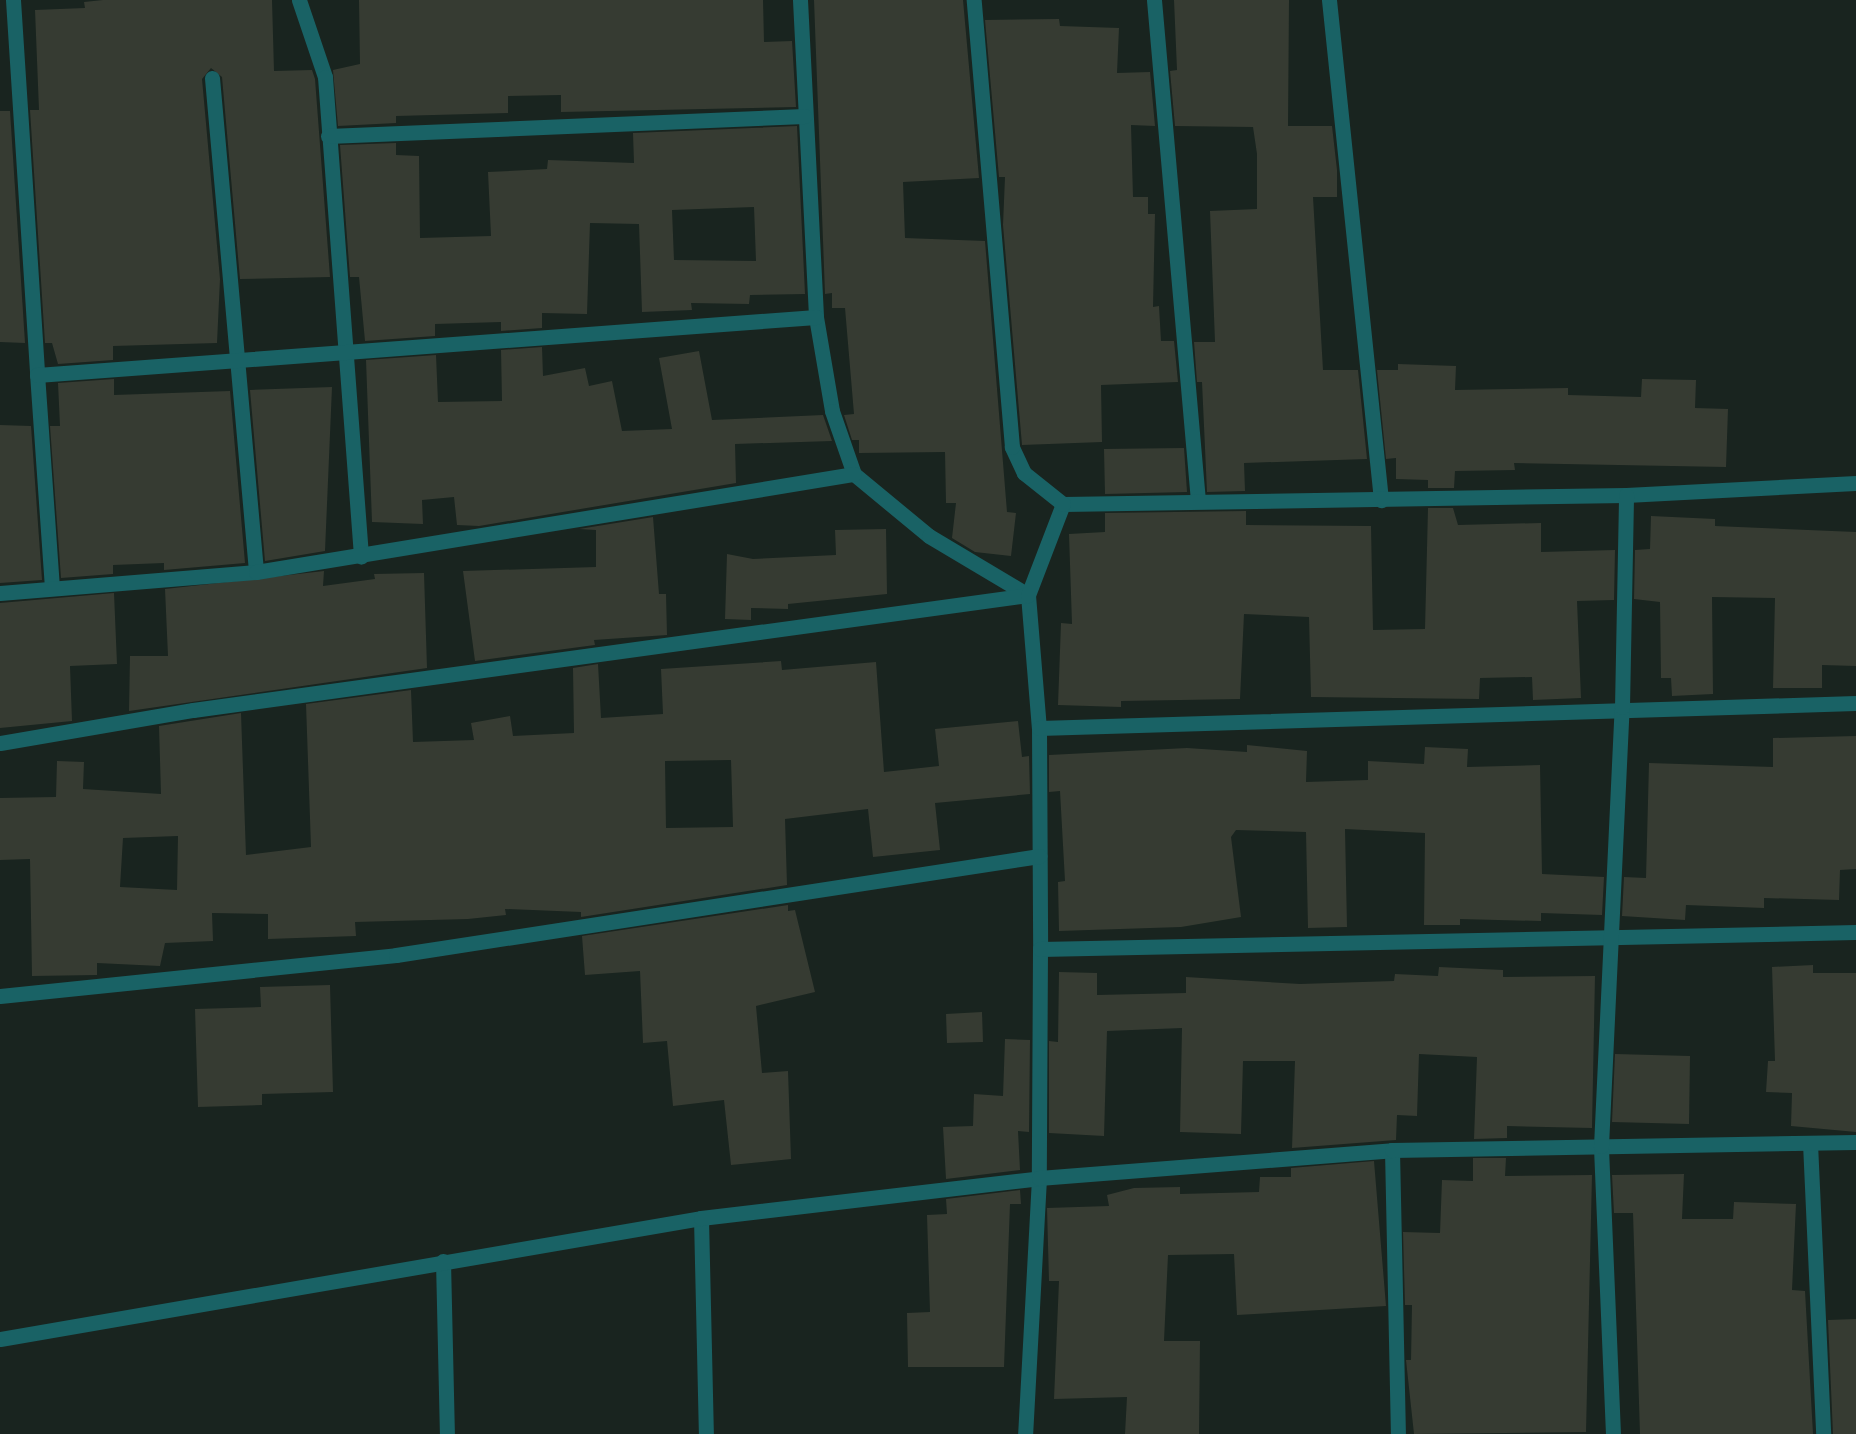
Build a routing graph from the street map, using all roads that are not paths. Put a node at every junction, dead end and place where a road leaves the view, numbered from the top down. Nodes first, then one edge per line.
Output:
1 (13, 0) edge
2 (299, 0) edge
3 (800, 0) edge
4 (974, 0) edge
5 (1154, 0) edge
6 (1329, 0) edge
7 (212, 78) dead end
8 (806, 116) junction
9 (328, 136) junction
10 (816, 317) junction
11 (350, 351) junction
12 (234, 358) junction
13 (37, 375) junction
14 (854, 474) junction
15 (1856, 483) edge
16 (1626, 495) junction
17 (1381, 500) junction
18 (1198, 501) junction
19 (1063, 504) junction
20 (361, 557) junction
21 (256, 572) junction
22 (52, 588) junction
23 (0, 592) edge
24 (1028, 595) junction
25 (1856, 703) edge
26 (1622, 707) junction
27 (1039, 728) junction
28 (0, 743) edge
29 (1039, 856) junction
30 (1856, 932) edge
31 (1607, 938) junction
32 (1040, 949) junction
33 (0, 996) edge
34 (1856, 1142) edge
35 (1810, 1143) junction
36 (1601, 1146) junction
37 (1392, 1150) junction
38 (1039, 1178) junction
39 (701, 1218) junction
40 (443, 1261) junction
41 (0, 1339) edge
42 (447, 1434) edge
43 (706, 1434) edge
44 (1025, 1434) edge
45 (1398, 1434) edge
46 (1613, 1434) edge
47 (1823, 1434) edge

1 - 13 street
2 - 9 street
3 - 8 street
4 - 19 street
5 - 18 street
6 - 17 street
7 - 12 street
8 - 9 street
8 - 10 street
9 - 11 street
10 - 11 street
10 - 14 street
11 - 12 street
11 - 20 street
12 - 13 street
12 - 21 street
13 - 22 street
14 - 20 street
14 - 24 street
15 - 16 street
16 - 17 street
16 - 26 street
17 - 18 street
18 - 19 street
19 - 24 street
20 - 21 street
21 - 22 street
22 - 23 street
24 - 27 street
24 - 28 street
25 - 26 street
26 - 27 street
26 - 31 street
27 - 29 street
29 - 32 street
29 - 33 street
30 - 31 street
31 - 32 street
31 - 36 street
32 - 38 street
34 - 35 street
35 - 36 street
35 - 47 street
36 - 37 street
36 - 46 street
37 - 38 street
37 - 45 street
38 - 39 street
38 - 44 street
39 - 40 street
39 - 43 street
40 - 41 street
40 - 42 street

